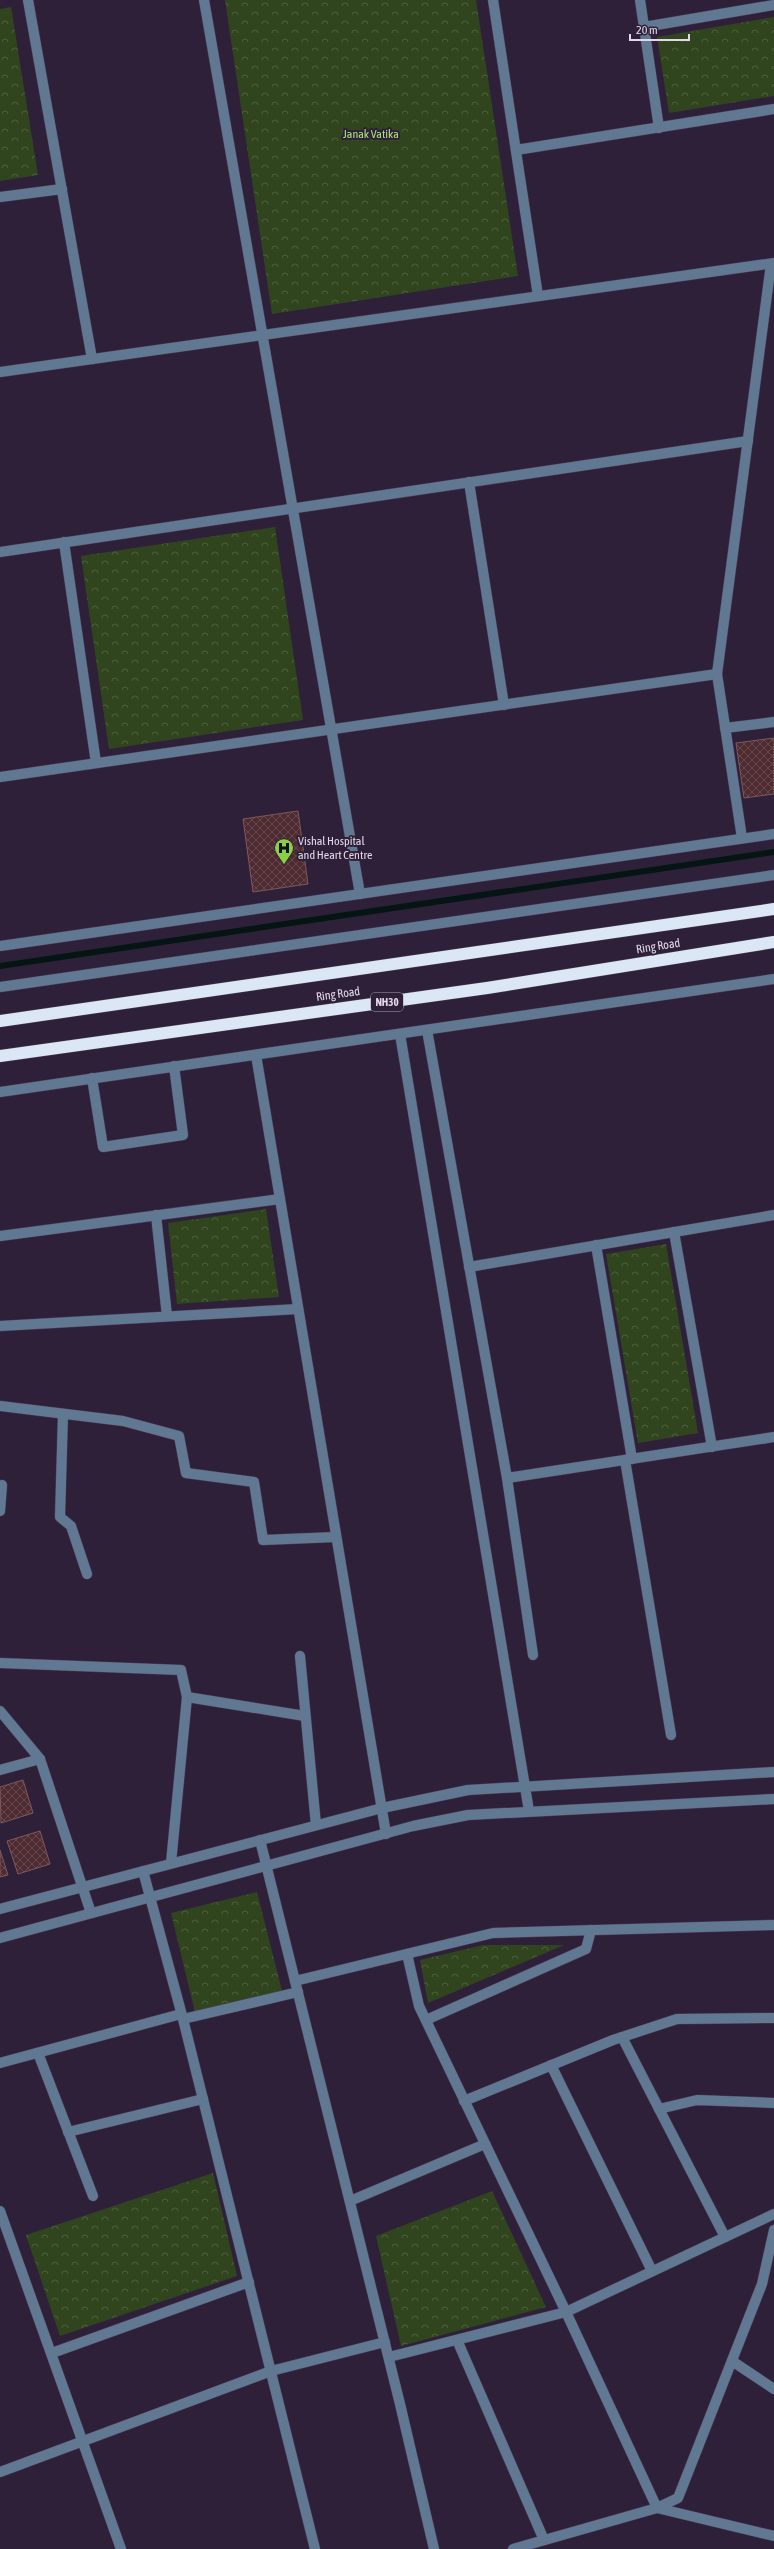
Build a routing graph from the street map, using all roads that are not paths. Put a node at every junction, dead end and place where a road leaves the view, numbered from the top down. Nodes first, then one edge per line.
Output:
1 (28, 0) edge
2 (204, 0) edge
3 (493, 0) edge
4 (640, 0) edge
5 (774, 5) edge
6 (644, 27) junction
7 (774, 109) edge
8 (659, 128) junction
9 (516, 150) junction
10 (62, 189) junction
11 (0, 197) edge
12 (773, 263) edge
13 (538, 296) junction
14 (262, 335) junction
15 (92, 359) junction
16 (0, 372) edge
17 (748, 441) junction
18 (469, 482) junction
19 (293, 508) junction
20 (64, 542) junction
21 (0, 552) edge
22 (717, 674) junction
23 (504, 705) junction
24 (774, 722) edge
25 (725, 728) junction
26 (331, 730) junction
27 (96, 763) junction
28 (0, 777) edge
29 (774, 834) edge
30 (742, 838) junction
31 (774, 876) edge
32 (360, 894) junction
33 (774, 909) edge
34 (774, 942) edge
35 (0, 946) edge
36 (774, 979) edge
37 (0, 987) edge
38 (0, 1021) edge
39 (427, 1030) junction
40 (400, 1034) junction
41 (256, 1055) junction
42 (0, 1056) edge
43 (174, 1066) junction
44 (92, 1078) junction
45 (0, 1092) edge
46 (280, 1198) junction
47 (156, 1215) junction
48 (774, 1215) edge
49 (674, 1232) junction
50 (0, 1236) edge
51 (596, 1245) junction
52 (469, 1267) junction
53 (298, 1308) junction
54 (167, 1316) junction
55 (0, 1326) edge
56 (0, 1406) edge
57 (63, 1414) junction
58 (774, 1438) edge
59 (712, 1447) junction
60 (628, 1459) junction
61 (506, 1478) junction
62 (2, 1484) dead end
63 (0, 1511) edge
64 (336, 1537) junction
65 (87, 1574) dead end
66 (533, 1655) dead end
67 (300, 1656) dead end
68 (0, 1663) edge
69 (188, 1697) junction
70 (0, 1711) edge
71 (306, 1716) junction
72 (670, 1735) dead end
73 (40, 1759) junction
74 (0, 1770) edge
75 (774, 1772) edge
76 (524, 1787) junction
77 (774, 1799) edge
78 (382, 1808) junction
79 (529, 1812) junction
80 (316, 1825) junction
81 (386, 1834) junction
82 (260, 1840) junction
83 (171, 1863) junction
84 (266, 1866) junction
85 (143, 1871) junction
86 (82, 1887) junction
87 (150, 1897) junction
88 (0, 1909) edge
89 (91, 1913) junction
90 (774, 1924) edge
91 (591, 1930) junction
92 (0, 1938) edge
93 (407, 1954) junction
94 (295, 1981) junction
95 (298, 1992) junction
96 (182, 2017) junction
97 (774, 2018) edge
98 (426, 2020) junction
99 (622, 2037) junction
100 (38, 2053) junction
101 (0, 2063) edge
102 (551, 2065) junction
103 (203, 2099) junction
104 (464, 2101) junction
105 (774, 2103) edge
106 (659, 2109) junction
107 (68, 2132) junction
108 (485, 2144) junction
109 (92, 2196) dead end
110 (350, 2200) junction
111 (0, 2211) edge
112 (774, 2214) edge
113 (774, 2230) edge
114 (725, 2237) junction
115 (652, 2271) junction
116 (249, 2282) junction
117 (566, 2312) junction
118 (457, 2340) junction
119 (385, 2342) junction
120 (52, 2353) junction
121 (389, 2357) junction
122 (732, 2361) junction
123 (271, 2371) junction
124 (774, 2389) edge
125 (84, 2441) junction
126 (0, 2472) edge
127 (657, 2508) junction
128 (774, 2536) edge
129 (544, 2540) junction
130 (121, 2549) edge
131 (315, 2549) edge
132 (434, 2549) edge
133 (513, 2549) edge

1 - 10 street
2 - 14 street
3 - 9 street
4 - 6 street
5 - 6 street
6 - 8 street
7 - 8 street
8 - 9 street
9 - 13 street
10 - 11 street
10 - 15 street
12 - 13 street
12 - 17 street
13 - 14 street
14 - 15 street
14 - 19 street
15 - 16 street
17 - 18 street
17 - 22 street
18 - 19 street
18 - 23 street
19 - 20 street
19 - 26 street
20 - 21 street
20 - 27 street
22 - 23 street
22 - 25 street
23 - 26 street
24 - 25 street
25 - 30 street
26 - 27 street
26 - 32 street
27 - 28 street
29 - 30 street
30 - 32 street
31 - 37 street
32 - 35 street
33 - 38 highway, Ring Road
34 - 42 highway, Ring Road / NH30
36 - 39 street
39 - 40 street
39 - 52 street
40 - 41 street
40 - 76 street
41 - 43 street
41 - 46 street
43 - 44 street
43 - 44 street
44 - 45 street
46 - 47 street
46 - 53 street
47 - 50 street
47 - 54 street
48 - 49 street
49 - 51 street
49 - 59 street
51 - 52 street
51 - 60 street
52 - 61 street
53 - 54 street
53 - 64 street
54 - 55 street
56 - 57 street
57 - 64 street
57 - 65 street
58 - 59 street
59 - 60 street
60 - 61 street
60 - 72 street
61 - 66 street
62 - 63 street
64 - 78 street
67 - 71 street
68 - 69 street
69 - 71 street
69 - 83 street
70 - 73 street
71 - 80 street
73 - 74 street
73 - 86 street
75 - 76 street
76 - 78 street
76 - 79 street
77 - 79 street
78 - 80 street
78 - 81 street
79 - 81 street
80 - 82 street
81 - 84 street
82 - 83 street
82 - 84 street
83 - 85 street
84 - 87 street
84 - 94 street
85 - 86 street
85 - 87 street
86 - 88 street
86 - 89 street
87 - 89 street
87 - 96 street
89 - 92 street
90 - 91 street
91 - 93 street
91 - 98 street
93 - 94 street
93 - 98 street
94 - 95 street
95 - 96 street
95 - 110 street
96 - 100 street
96 - 103 street
97 - 99 street
98 - 104 street
99 - 102 street
99 - 106 street
100 - 101 street
100 - 107 street
102 - 104 street
102 - 115 street
103 - 107 street
103 - 116 street
104 - 108 street
105 - 106 street
106 - 114 street
107 - 109 street
108 - 110 street
108 - 117 street
110 - 119 street
111 - 120 street
112 - 114 street
113 - 122 street
114 - 115 street
115 - 117 street
116 - 120 street
116 - 123 street
117 - 118 street
117 - 127 street
118 - 121 street
118 - 129 street
119 - 121 street
119 - 123 street
120 - 125 street
121 - 132 street
122 - 124 street
122 - 127 street
123 - 125 street
123 - 131 street
125 - 126 street
125 - 130 street
127 - 128 street
127 - 129 street
129 - 133 street

